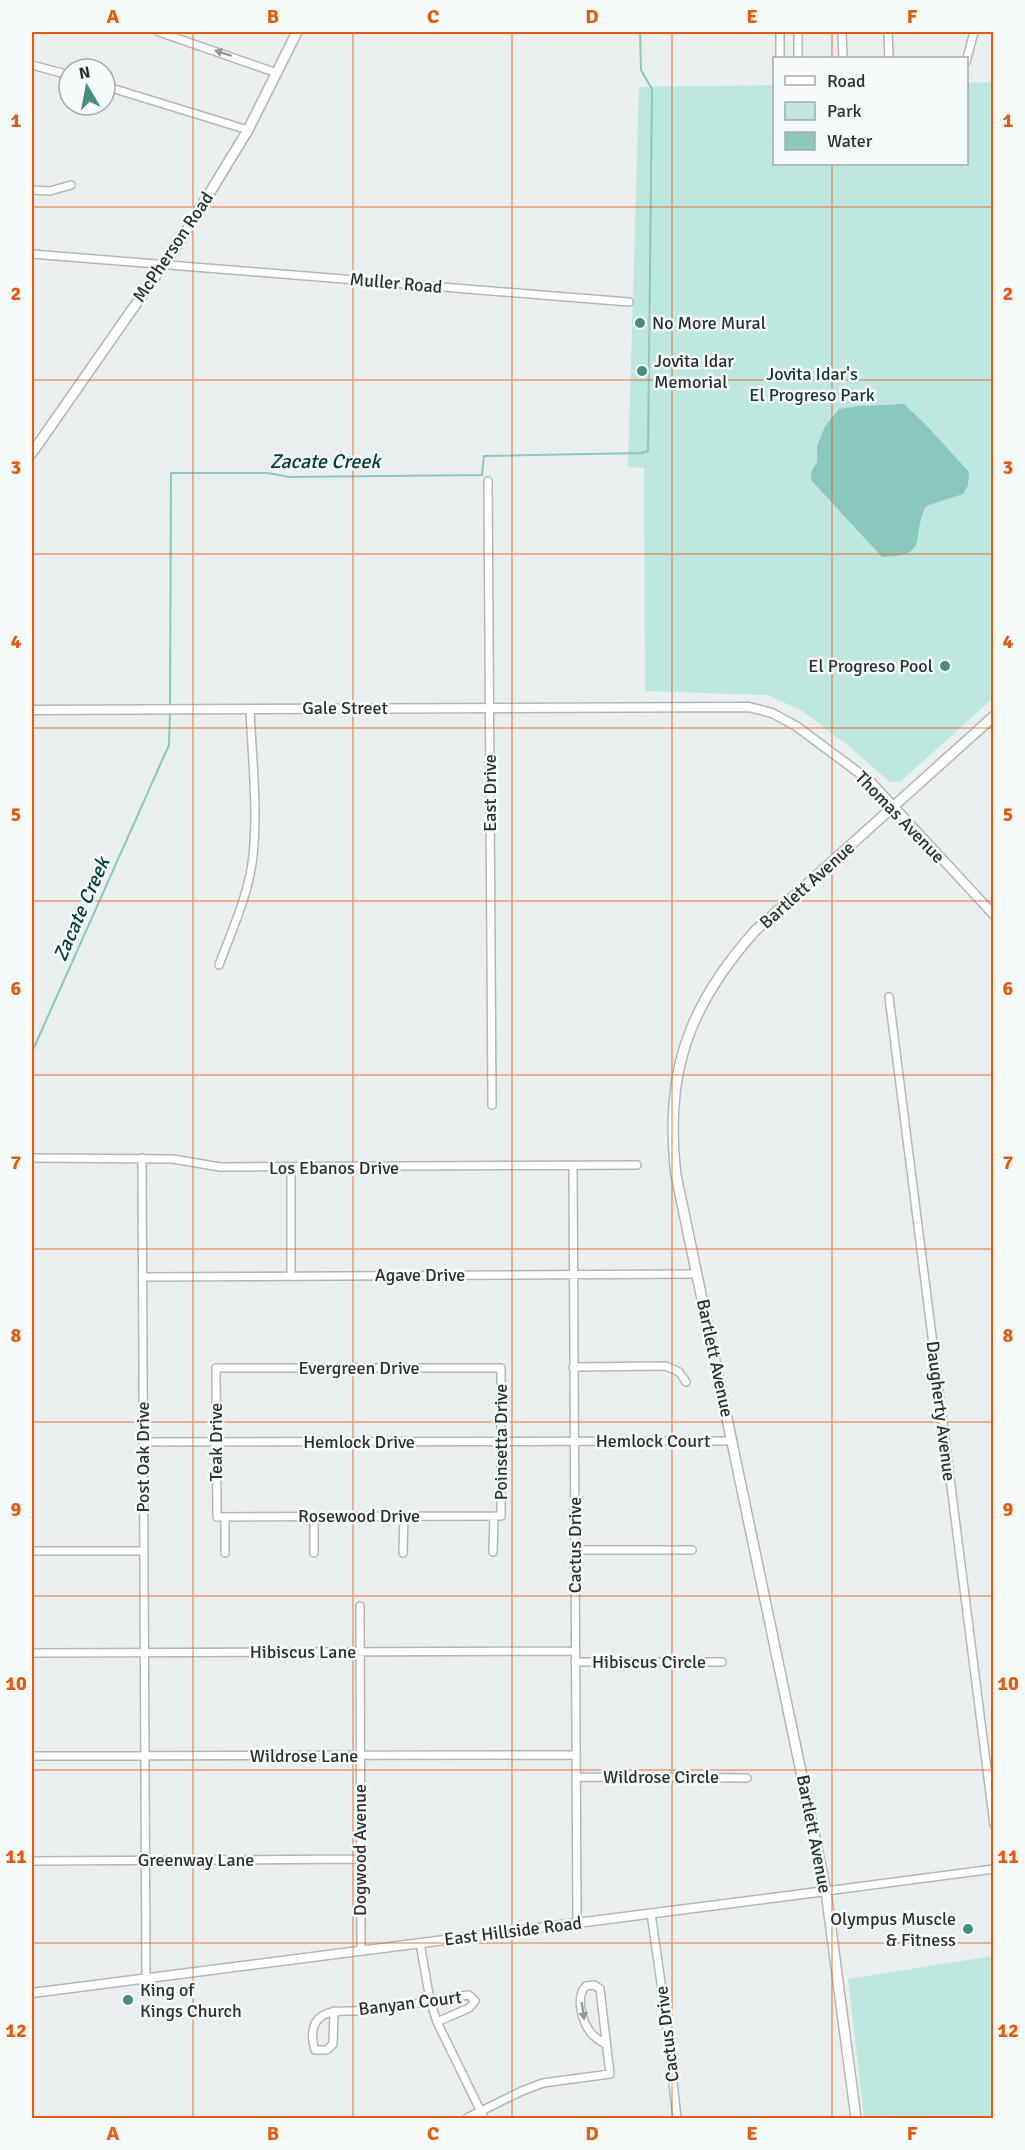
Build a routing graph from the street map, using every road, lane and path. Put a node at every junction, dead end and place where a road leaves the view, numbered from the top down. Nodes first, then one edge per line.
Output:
1 (159, 32) edge
2 (297, 32) edge
3 (780, 32) edge
4 (798, 32) edge
5 (842, 32) edge
6 (888, 32) edge
7 (974, 32) edge
8 (780, 57) edge
9 (798, 57) edge
10 (843, 57) edge
11 (889, 57) edge
12 (967, 57) edge
13 (32, 65) edge
14 (57, 72) edge
15 (277, 73) junction
16 (117, 90) edge
17 (248, 130) junction
18 (71, 185) dead end
19 (32, 190) edge
20 (32, 254) edge
21 (164, 264) junction
22 (628, 302) dead end
23 (32, 453) edge
24 (488, 481) dead end
25 (659, 707) joint
26 (489, 708) junction
27 (250, 709) junction
28 (32, 710) edge
29 (993, 716) edge
30 (894, 808) junction
31 (993, 915) edge
32 (219, 965) dead end
33 (889, 997) dead end
34 (492, 1105) dead end
35 (32, 1158) edge
36 (142, 1158) junction
37 (637, 1165) dead end
38 (573, 1167) junction
39 (291, 1168) junction
40 (697, 1274) junction
41 (574, 1275) junction
42 (291, 1276) junction
43 (142, 1277) junction
44 (573, 1367) junction
45 (216, 1368) joint
46 (501, 1368) joint
47 (686, 1382) dead end
48 (574, 1441) junction
49 (732, 1441) junction
50 (143, 1442) junction
51 (216, 1442) junction
52 (501, 1442) junction
53 (314, 1516) junction
54 (404, 1516) junction
55 (497, 1516) junction
56 (221, 1517) junction
57 (575, 1550) junction
58 (692, 1550) dead end
59 (32, 1551) edge
60 (144, 1551) junction
61 (493, 1552) dead end
62 (225, 1553) dead end
63 (314, 1553) dead end
64 (403, 1553) dead end
65 (360, 1605) dead end
66 (575, 1651) junction
67 (360, 1652) junction
68 (32, 1653) edge
69 (144, 1653) junction
70 (575, 1662) junction
71 (722, 1662) dead end
72 (359, 1755) junction
73 (576, 1755) junction
74 (32, 1756) edge
75 (145, 1756) junction
76 (576, 1777) junction
77 (747, 1778) dead end
78 (993, 1825) edge
79 (360, 1859) junction
80 (146, 1860) junction
81 (32, 1861) edge
82 (993, 1869) edge
83 (826, 1891) junction
84 (651, 1913) junction
85 (577, 1923) junction
86 (420, 1943) junction
87 (361, 1951) junction
88 (146, 1978) junction
89 (32, 1993) edge
90 (430, 2000) junction
91 (334, 2011) junction
92 (437, 2022) junction
93 (606, 2045) junction
94 (482, 2115) edge
95 (467, 2118) edge
96 (677, 2118) edge
97 (856, 2118) edge

15 -> 1 street
2 - 15 main road, McPherson Road
3 - 8 street
4 - 9 street
5 - 10 street
6 - 11 street
7 - 12 street
13 - 14 street
15 - 17 main road, McPherson Road
16 - 17 street
17 - 21 main road, McPherson Road
18 - 19 street
20 - 21 street, Muller Road
21 - 22 street, Muller Road
21 - 23 main road, McPherson Road
24 - 26 street, East Drive
25 - 26 street, Gale Street
25 - 30 street, Thomas Avenue
26 - 27 street, Gale Street
26 - 34 street, East Drive
27 - 28 street, Gale Street
27 - 32 street
29 - 30 main road, Bartlett Avenue
30 - 31 street, Thomas Avenue
30 - 40 main road, Bartlett Avenue
33 - 78 street, Daugherty Avenue
35 - 36 street, Los Ebanos Drive
36 - 39 street, Los Ebanos Drive
36 - 43 street, Post Oak Drive
37 - 38 street, Los Ebanos Drive
38 - 39 street, Los Ebanos Drive
38 - 41 street, Cactus Drive
39 - 42 street
40 - 41 street, Agave Drive
40 - 49 main road, Bartlett Avenue
41 - 42 street, Agave Drive
41 - 44 street, Cactus Drive
42 - 43 street, Agave Drive
43 - 50 street, Post Oak Drive
44 - 47 street
44 - 48 street, Cactus Drive
45 - 46 street, Evergreen Drive
45 - 51 street, Teak Drive
46 - 52 street, Poinsetta Drive
48 - 49 street, Hemlock Court
48 - 52 street, Hemlock Drive
48 - 57 street, Cactus Drive
49 - 83 main road, Bartlett Avenue
50 - 51 street, Hemlock Drive
50 - 60 street, Post Oak Drive
51 - 52 street, Hemlock Drive
51 - 56 street, Teak Drive
52 - 55 street, Poinsetta Drive
53 - 54 street, Rosewood Drive
53 - 56 street, Rosewood Drive
53 - 63 street
54 - 55 street, Rosewood Drive
54 - 64 street
55 - 61 street, Poinsetta Drive
56 - 62 street, Teak Drive
57 - 58 street
57 - 66 street, Cactus Drive
59 - 60 street
60 - 69 street, Post Oak Drive
65 - 67 street, Dogwood Avenue
66 - 67 street, Hibiscus Lane
66 - 70 street, Cactus Drive
67 - 69 street, Hibiscus Lane
67 - 72 street, Dogwood Avenue
68 - 69 street, Hibiscus Lane
69 - 75 street, Post Oak Drive
70 - 71 street, Hibiscus Circle
70 - 73 street, Cactus Drive
72 - 73 street, Wildrose Lane
72 - 75 street, Wildrose Lane
72 - 79 street, Dogwood Avenue
73 - 76 street, Cactus Drive
74 - 75 street, Wildrose Lane
75 - 80 street, Post Oak Drive
76 - 77 street, Wildrose Circle
76 - 85 street, Cactus Drive
79 - 80 street, Greenway Lane
79 - 87 street, Dogwood Avenue
80 - 81 street, Greenway Lane
80 - 88 street, Post Oak Drive
82 - 83 street, East Hillside Road
83 - 84 street, East Hillside Road
83 - 97 main road, Bartlett Avenue
84 - 85 street, East Hillside Road
84 - 96 street, Cactus Drive
85 - 86 street, East Hillside Road
86 - 87 street, East Hillside Road
86 - 90 street
87 - 88 street, East Hillside Road
88 - 89 street, East Hillside Road
90 - 91 street, Banyan Court
90 - 92 street
90 - 92 street, Banyan Court
91 - 91 street, Banyan Court
92 - 94 street
93 -> 93 street
93 - 94 street
94 - 95 street

